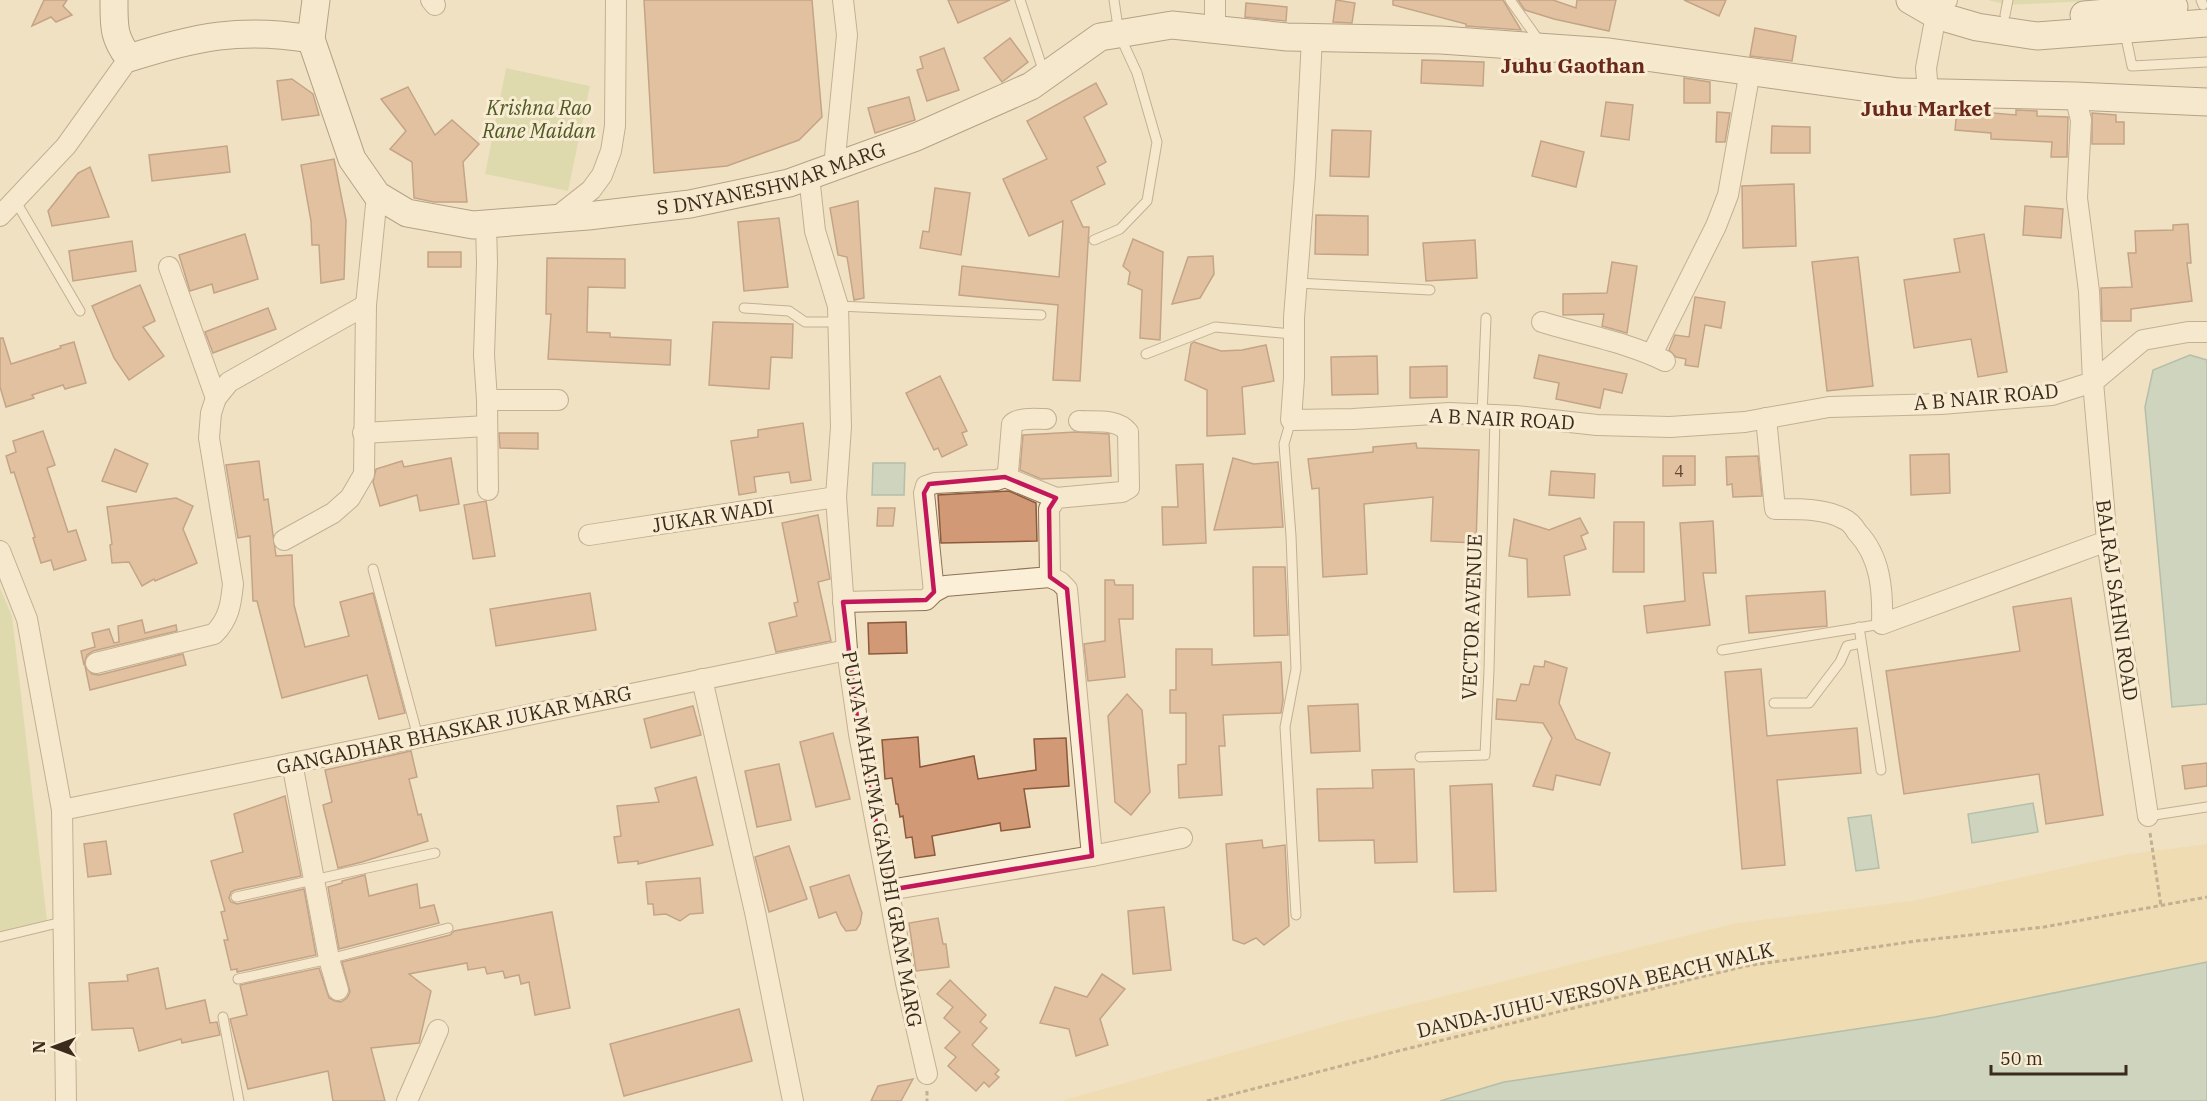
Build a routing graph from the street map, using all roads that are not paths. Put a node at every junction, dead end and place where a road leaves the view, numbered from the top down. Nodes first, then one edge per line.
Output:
1 (114, 0) edge
2 (316, 0) edge
3 (616, 0) edge
4 (843, 0) edge
5 (1020, 0) edge
6 (1114, 0) edge
7 (1215, 0) edge
8 (1510, 0) edge
9 (1910, 0) edge
10 (1944, 5) edge
11 (2006, 8) edge
12 (2205, 8) edge
13 (2126, 21) junction
14 (1215, 29) junction
15 (1119, 34) junction
16 (1312, 38) junction
17 (311, 39) junction
18 (1543, 47) junction
19 (129, 58) junction
20 (2207, 62) edge
21 (1750, 71) junction
22 (1045, 76) junction
23 (1928, 92) junction
24 (2075, 96) junction
25 (2207, 102) edge
26 (821, 172) junction
27 (377, 195) junction
28 (15, 200) junction
29 (0, 216) edge
30 (554, 219) junction
31 (486, 224) junction
32 (1094, 240) dead end
33 (169, 267) dead end
34 (1297, 283) junction
35 (1430, 290) dead end
36 (366, 305) junction
37 (744, 308) dead end
38 (80, 310) dead end
39 (838, 314) junction
40 (1041, 315) dead end
41 (1486, 318) dead end
42 (1542, 322) dead end
43 (2207, 332) edge
44 (1293, 334) junction
45 (1146, 354) dead end
46 (2093, 382) junction
47 (216, 398) junction
48 (487, 400) junction
49 (558, 400) dead end
50 (1488, 415) junction
51 (1046, 418) dead end
52 (1766, 418) junction
53 (1291, 420) junction
54 (1079, 421) dead end
55 (487, 426) junction
56 (363, 433) junction
57 (1005, 477) junction
58 (488, 490) dead end
59 (836, 496) junction
60 (1056, 498) junction
61 (589, 535) dead end
62 (284, 540) dead end
63 (2107, 541) junction
64 (0, 551) edge
65 (373, 569) dead end
66 (1050, 577) junction
67 (934, 592) junction
68 (843, 602) junction
69 (1882, 624) junction
70 (1858, 627) junction
71 (1861, 643) junction
72 (847, 650) junction
73 (1722, 650) dead end
74 (96, 663) dead end
75 (702, 679) junction
76 (1774, 703) dead end
77 (418, 737) junction
78 (1420, 756) dead end
79 (292, 763) junction
80 (1881, 770) dead end
81 (2207, 807) edge
82 (62, 810) junction
83 (2148, 816) joint
84 (1182, 838) dead end
85 (435, 853) dead end
86 (1092, 856) junction
87 (314, 881) junction
88 (889, 890) junction
89 (236, 897) dead end
90 (1296, 915) dead end
91 (62, 922) junction
92 (448, 928) dead end
93 (0, 937) edge
94 (328, 959) junction
95 (238, 979) dead end
96 (338, 990) dead end
97 (223, 1017) dead end
98 (438, 1030) dead end
99 (927, 1074) dead end
100 (66, 1101) edge
101 (239, 1101) edge
102 (407, 1101) edge
103 (793, 1101) edge

1 - 19 street
2 - 17 street, S DNYANESHWAR MARG
3 - 30 street
4 - 26 street, PUJYA MAHATMA GANDHI GRAM MARG
5 - 22 lane
6 - 15 lane
7 - 14 street
8 - 18 lane
9 - 10 street
10 - 11 street
10 - 13 street
10 - 23 street
11 - 13 street
12 - 13 street
13 - 20 lane
14 - 15 street, S DNYANESHWAR MARG
14 - 16 street, S DNYANESHWAR MARG
15 - 22 street, S DNYANESHWAR MARG
15 - 32 lane
16 - 18 street, S DNYANESHWAR MARG
16 - 34 street
17 - 19 street
17 - 27 street, S DNYANESHWAR MARG
18 - 21 street, S DNYANESHWAR MARG
19 - 28 street
21 - 23 street, S DNYANESHWAR MARG
21 - 42 street
22 - 26 street, S DNYANESHWAR MARG
23 - 24 street, S DNYANESHWAR MARG
24 - 25 street, S DNYANESHWAR MARG
24 - 46 street, BALRAJ SAHNI ROAD
26 - 30 street, S DNYANESHWAR MARG
26 - 39 street, PUJYA MAHATMA GANDHI GRAM MARG
27 - 31 street, S DNYANESHWAR MARG
27 - 36 street
28 - 29 street
28 - 38 lane
30 - 31 street, S DNYANESHWAR MARG
31 - 48 street
33 - 47 street
34 - 35 lane
34 - 44 street
36 - 47 street
36 - 56 street
37 - 39 lane
39 - 40 lane
39 - 59 street, PUJYA MAHATMA GANDHI GRAM MARG
41 - 50 lane
43 - 46 street
44 - 45 lane
44 - 53 street
46 - 52 street, A B NAIR ROAD
46 - 63 street, BALRAJ SAHNI ROAD
47 - 74 street
48 - 49 street
48 - 55 street
50 - 52 street, A B NAIR ROAD
50 - 53 street, A B NAIR ROAD
50 - 78 lane, VECTOR AVENUE
51 - 57 street
52 - 69 street
53 - 90 lane
54 - 60 street
55 - 56 street
55 - 58 street
56 - 62 street
57 - 60 street
57 - 67 street
59 - 61 street, JUKAR WADI
59 - 68 street, PUJYA MAHATMA GANDHI GRAM MARG
60 - 66 street
63 - 69 street
63 - 83 street, BALRAJ SAHNI ROAD
64 - 82 street
65 - 77 lane
66 - 67 street
66 - 86 street
67 - 68 street
68 - 72 street, PUJYA MAHATMA GANDHI GRAM MARG
69 - 70 lane
70 - 71 lane
70 - 73 lane
71 - 76 lane
71 - 80 lane
72 - 75 street, GANGADHAR BHASKAR JUKAR MARG
72 - 88 street, PUJYA MAHATMA GANDHI GRAM MARG
75 - 77 street, GANGADHAR BHASKAR JUKAR MARG
75 - 103 street
77 - 79 street, GANGADHAR BHASKAR JUKAR MARG
79 - 82 street, GANGADHAR BHASKAR JUKAR MARG
79 - 87 street
81 - 83 lane
82 - 91 street
84 - 86 street
85 - 87 lane
86 - 88 street
87 - 89 lane
87 - 94 street
88 - 99 street, PUJYA MAHATMA GANDHI GRAM MARG
91 - 93 lane
91 - 100 street
92 - 94 lane
94 - 95 lane
94 - 96 street
97 - 101 lane
98 - 102 street

